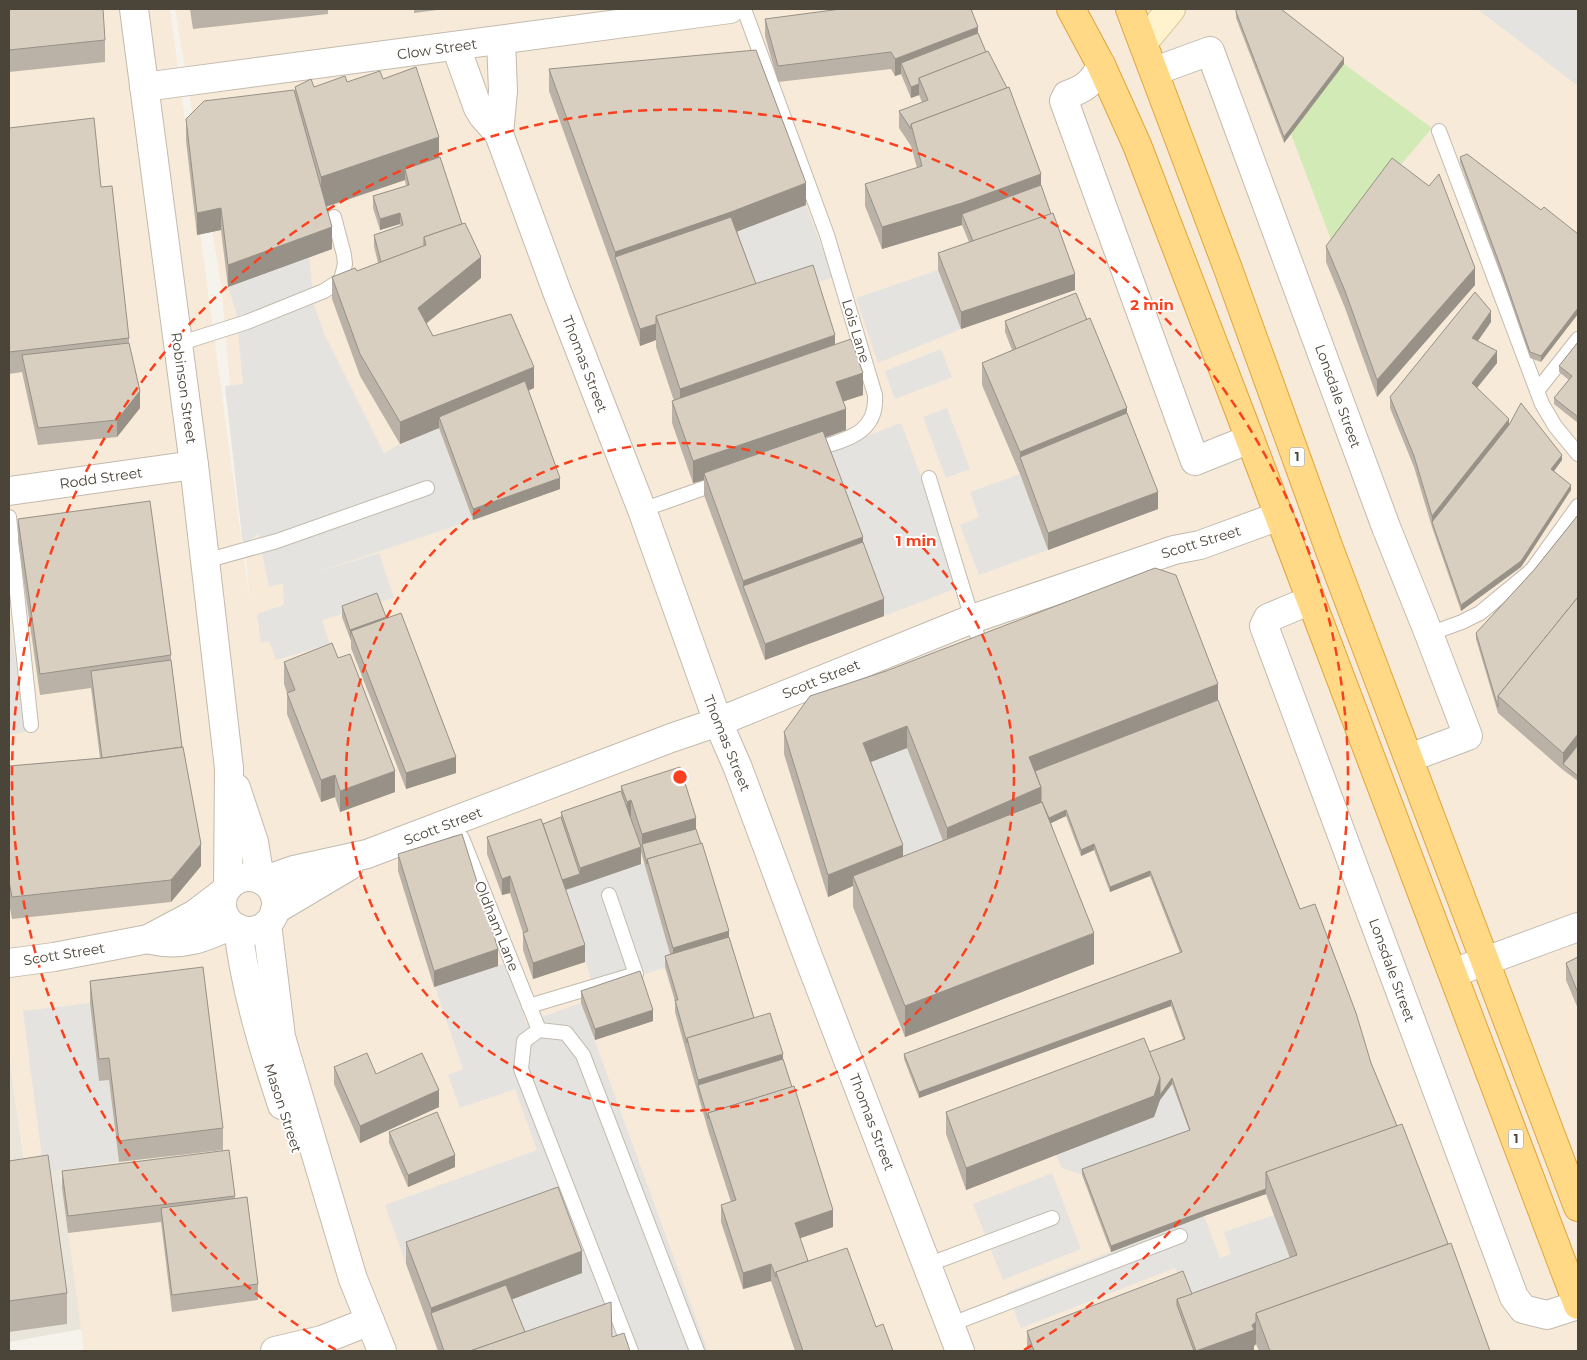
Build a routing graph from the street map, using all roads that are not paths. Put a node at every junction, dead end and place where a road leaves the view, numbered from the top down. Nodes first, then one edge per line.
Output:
1 (134, 9) edge
2 (730, 9) edge
3 (744, 9) edge
4 (1071, 9) edge
5 (1130, 9) edge
6 (1171, 9) edge
7 (638, 15) edge
8 (501, 40) junction
9 (1143, 43) junction
10 (456, 47) junction
11 (1101, 65) junction
12 (1155, 71) junction
13 (144, 87) junction
14 (1439, 131) dead end
15 (499, 134) junction
16 (334, 217) dead end
17 (1578, 339) edge
18 (178, 344) junction
19 (1537, 391) junction
20 (1250, 439) junction
21 (1578, 454) edge
22 (800, 455) edge
23 (194, 465) junction
24 (735, 478) edge
25 (929, 478) dead end
26 (427, 488) dead end
27 (9, 491) edge
28 (1578, 506) edge
29 (642, 510) junction
30 (1279, 516) junction
31 (9, 518) edge
32 (205, 561) junction
33 (1311, 600) junction
34 (972, 620) junction
35 (1429, 634) junction
36 (983, 656) edge
37 (718, 722) junction
38 (31, 725) dead end
39 (1409, 758) junction
40 (229, 768) junction
41 (456, 821) junction
42 (367, 854) junction
43 (261, 880) junction
44 (226, 890) junction
45 (609, 895) dead end
46 (271, 917) junction
47 (235, 927) junction
48 (1578, 927) edge
49 (148, 939) junction
50 (1486, 962) junction
51 (9, 963) edge
52 (1453, 973) junction
53 (529, 1006) junction
54 (539, 1030) junction
55 (1578, 1206) edge
56 (1052, 1218) dead end
57 (1180, 1236) dead end
58 (927, 1265) junction
59 (353, 1279) junction
60 (1578, 1305) edge
61 (370, 1322) junction
62 (949, 1325) junction
63 (315, 1347) edge
64 (275, 1351) edge
65 (382, 1351) edge
66 (631, 1351) edge
67 (697, 1351) edge
68 (960, 1351) edge

1 - 13 street, Robinson Street
2 - 7 street, Clow Street
3 - 22 lane, Lois Lane
4 - 11 highway, Lonsdale Street / 1
5 - 9 highway, 1
6 - 9 main road
7 - 8 street, Clow Street
8 - 10 street, Clow Street
8 - 15 street, Thomas Street
9 - 12 highway, 1
10 - 13 street, Clow Street
10 - 15 street, Thomas Street
11 - 20 highway, Lonsdale Street / 1
11 - 20 street
12 - 35 street, Lonsdale Street
12 - 39 highway, 1
13 - 18 street, Robinson Street
14 - 19 lane
15 - 29 street, Thomas Street
16 - 18 lane
17 - 19 lane
18 - 23 street, Robinson Street
19 - 21 lane
20 - 30 highway, Lonsdale Street / 1
23 - 27 street, Rodd Street
23 - 32 street, Robinson Street
24 - 29 lane
25 - 34 lane
26 - 32 lane
28 - 35 lane
29 - 37 street, Thomas Street
30 - 33 highway, Lonsdale Street / 1
30 - 34 street, Scott Street
31 - 38 lane
32 - 40 street, Robinson Street
33 - 52 highway, Lonsdale Street / 1
33 - 60 street, Lonsdale Street
34 - 36 lane
34 - 37 street, Scott Street
35 - 39 street, Lonsdale Street
37 - 41 street, Scott Street
37 - 58 street, Thomas Street
39 - 50 highway, 1
40 - 43 street, Robinson Street
40 - 44 street, Robinson Street
41 - 42 street, Scott Street
41 - 53 lane, Oldham Lane
42 - 43 street, Scott Street
42 - 46 street, Scott Street
43 - 44 street
43 - 46 street
44 - 47 street
44 - 49 street, Scott Street
45 - 53 lane
46 - 47 street
46 - 59 street, Mason Street
47 - 49 street, Scott Street
47 - 59 street, Mason Street
48 - 50 street
49 - 51 street, Scott Street
50 - 52 street
50 - 55 highway, 1
52 - 60 highway, Lonsdale Street / 1
53 - 54 lane, Oldham Lane
54 - 66 lane
54 - 67 lane
56 - 58 lane
57 - 62 lane
58 - 62 street, Thomas Street
59 - 61 street, Mason Street
61 - 63 street
61 - 65 street, Mason Street
62 - 68 street, Thomas Street
63 - 64 street

